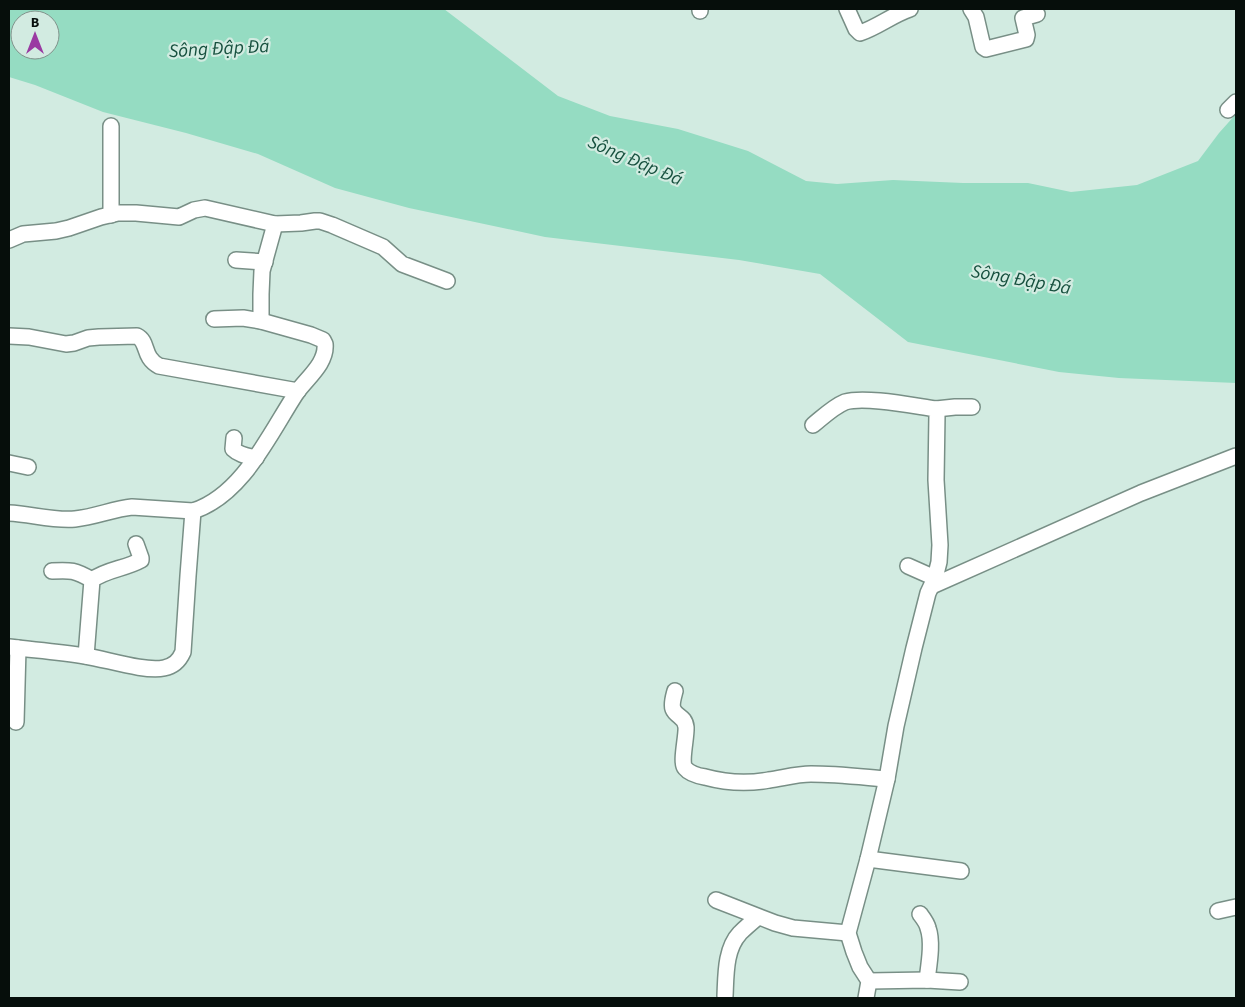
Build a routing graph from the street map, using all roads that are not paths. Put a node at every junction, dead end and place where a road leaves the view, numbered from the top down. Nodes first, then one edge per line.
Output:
1 (846, 9) edge
2 (910, 9) edge
3 (967, 9) edge
4 (1037, 14) dead end
5 (111, 126) dead end
6 (111, 214) junction
7 (275, 224) junction
8 (9, 240) edge
9 (236, 260) dead end
10 (265, 262) junction
11 (446, 281) dead end
12 (214, 319) dead end
13 (261, 321) junction
14 (9, 336) edge
15 (298, 391) junction
16 (972, 407) dead end
17 (936, 409) junction
18 (813, 425) dead end
19 (234, 438) dead end
20 (1236, 456) edge
21 (256, 458) junction
22 (9, 463) edge
23 (28, 467) dead end
24 (194, 511) junction
25 (9, 513) edge
26 (136, 544) dead end
27 (908, 566) dead end
28 (52, 571) dead end
29 (92, 580) junction
30 (933, 582) junction
31 (13, 648) edge
32 (86, 656) junction
33 (675, 690) dead end
34 (16, 722) dead end
35 (887, 779) junction
36 (868, 859) junction
37 (961, 870) dead end
38 (716, 900) dead end
39 (1236, 907) edge
40 (1218, 911) dead end
41 (920, 914) dead end
42 (758, 917) junction
43 (848, 933) junction
44 (927, 980) junction
45 (869, 981) junction
46 (960, 982) dead end
47 (725, 996) dead end
48 (866, 998) edge

1 - 2 street
3 - 4 street
5 - 6 street
6 - 7 street
6 - 8 street
7 - 10 street
7 - 11 street
9 - 10 street
10 - 13 street
12 - 13 street
13 - 15 street
14 - 15 street
15 - 21 street
16 - 17 street
17 - 18 street
17 - 30 street
19 - 21 street
20 - 30 street
21 - 24 street
22 - 23 street
24 - 25 street
24 - 32 street
26 - 29 street
27 - 30 street
28 - 29 street
29 - 32 street
30 - 35 street
31 - 32 street
31 - 34 street
33 - 35 street
35 - 36 street
36 - 37 street
36 - 43 street
38 - 42 street
39 - 40 street
41 - 44 street
42 - 43 street
42 - 47 street
43 - 45 street
44 - 45 street
44 - 46 street
45 - 48 street

